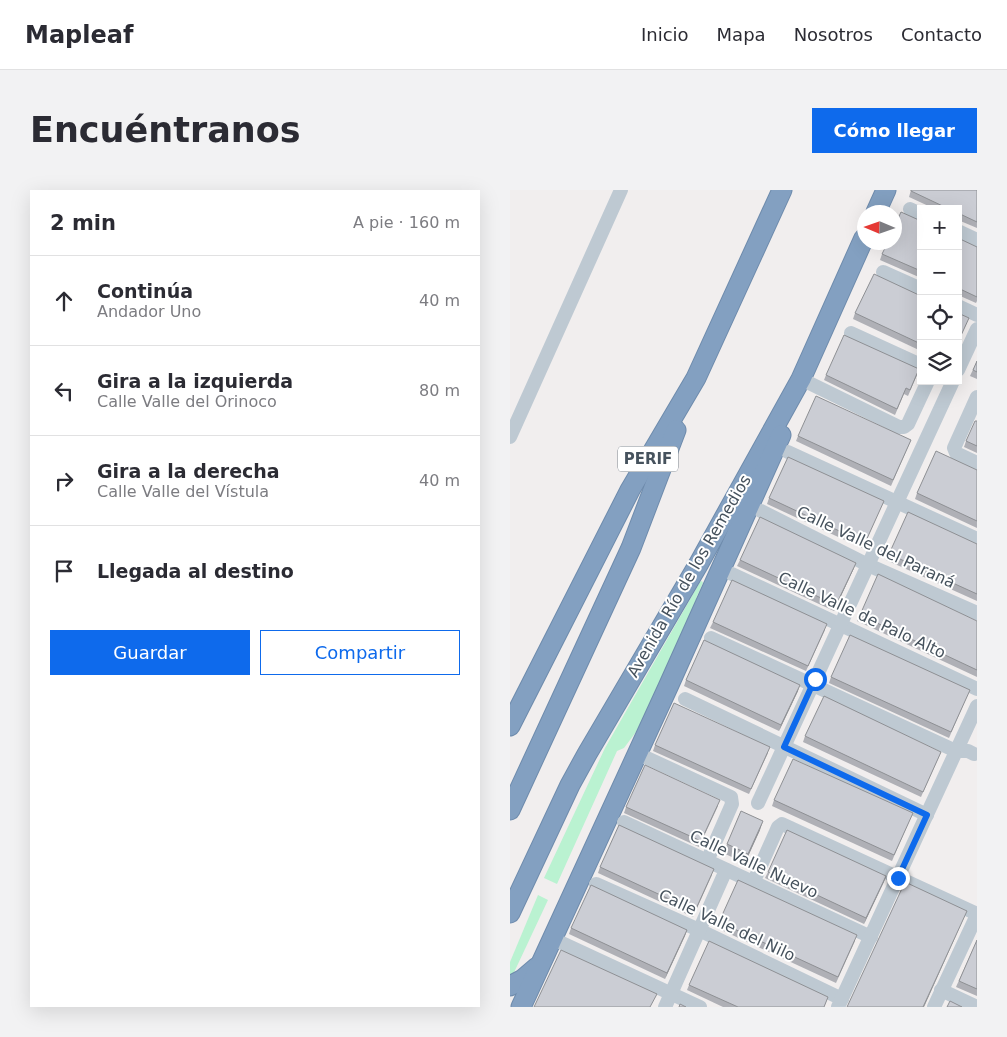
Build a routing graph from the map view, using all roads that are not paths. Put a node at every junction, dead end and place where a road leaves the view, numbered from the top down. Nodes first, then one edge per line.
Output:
1 (621, 190) edge
2 (782, 190) edge
3 (886, 190) edge
4 (879, 205) edge
5 (962, 233) edge
6 (977, 240) edge
7 (859, 250) edge
8 (883, 272) dead end
9 (917, 287) edge
10 (962, 308) edge
11 (977, 315) edge
12 (977, 329) edge
13 (851, 333) dead end
14 (962, 361) edge
15 (917, 363) edge
16 (696, 378) junction
17 (800, 379) junction
18 (926, 385) edge
19 (951, 385) edge
20 (977, 397) edge
21 (510, 437) edge
22 (788, 452) dead end
23 (977, 463) edge
24 (897, 502) junction
25 (761, 511) dead end
26 (977, 539) edge
27 (868, 565) junction
28 (732, 574) dead end
29 (977, 613) edge
30 (840, 625) junction
31 (711, 638) dead end
32 (812, 686) junction
33 (977, 689) edge
34 (685, 699) dead end
35 (977, 706) edge
36 (510, 726) edge
37 (784, 747) junction
38 (956, 751) junction
39 (974, 754) dead end
40 (640, 764) junction
41 (758, 803) dead end
42 (510, 810) edge
43 (927, 815) junction
44 (624, 822) dead end
45 (708, 862) junction
46 (726, 870) junction
47 (898, 878) junction
48 (752, 883) junction
49 (596, 884) dead end
50 (510, 913) edge
51 (977, 914) edge
52 (699, 930) junction
53 (870, 938) junction
54 (562, 943) dead end
55 (539, 965) junction
56 (510, 986) edge
57 (941, 990) junction
58 (671, 994) junction
59 (840, 1003) edge
60 (521, 1007) edge
61 (665, 1007) edge
62 (700, 1007) edge
63 (934, 1007) edge
64 (977, 1007) edge

1 - 21 street
2 - 16 highway, PERIF
3 - 4 highway
5 - 6 street
7 - 17 highway, Avenida Río de los Remedios
8 - 9 street
10 - 11 street
12 - 14 street
13 - 15 street
16 - 36 highway, PERIF
16 - 42 highway
17 - 18 street
17 - 40 highway
17 - 50 highway, Avenida Río de los Remedios
19 - 24 street
20 - 23 street
22 - 24 street
24 - 26 street
24 - 27 street
25 - 27 street, Calle Valle del Paraná
27 - 29 street, Calle Valle del Paraná
27 - 30 street
28 - 30 street, Calle Valle de Palo Alto
30 - 32 street
30 - 33 street, Calle Valle de Palo Alto
31 - 32 street
32 - 37 street
32 - 38 street
34 - 37 street
35 - 38 street
37 - 41 street
37 - 43 street
38 - 39 street
38 - 43 street
40 - 45 street
40 - 55 highway
43 - 47 street
44 - 45 street, Calle Valle Nuevo
45 - 46 street, Calle Valle Nuevo
46 - 48 street, Calle Valle Nuevo
46 - 52 street
47 - 48 street
47 - 51 street
47 - 53 street
48 - 53 street, Calle Valle Nuevo
49 - 52 street, Calle Valle del Nilo
51 - 57 street
52 - 58 street
52 - 59 street, Calle Valle del Nilo
53 - 59 street
54 - 58 street
55 - 56 highway
55 - 60 highway
57 - 63 street
57 - 64 street
58 - 61 street
58 - 62 street

